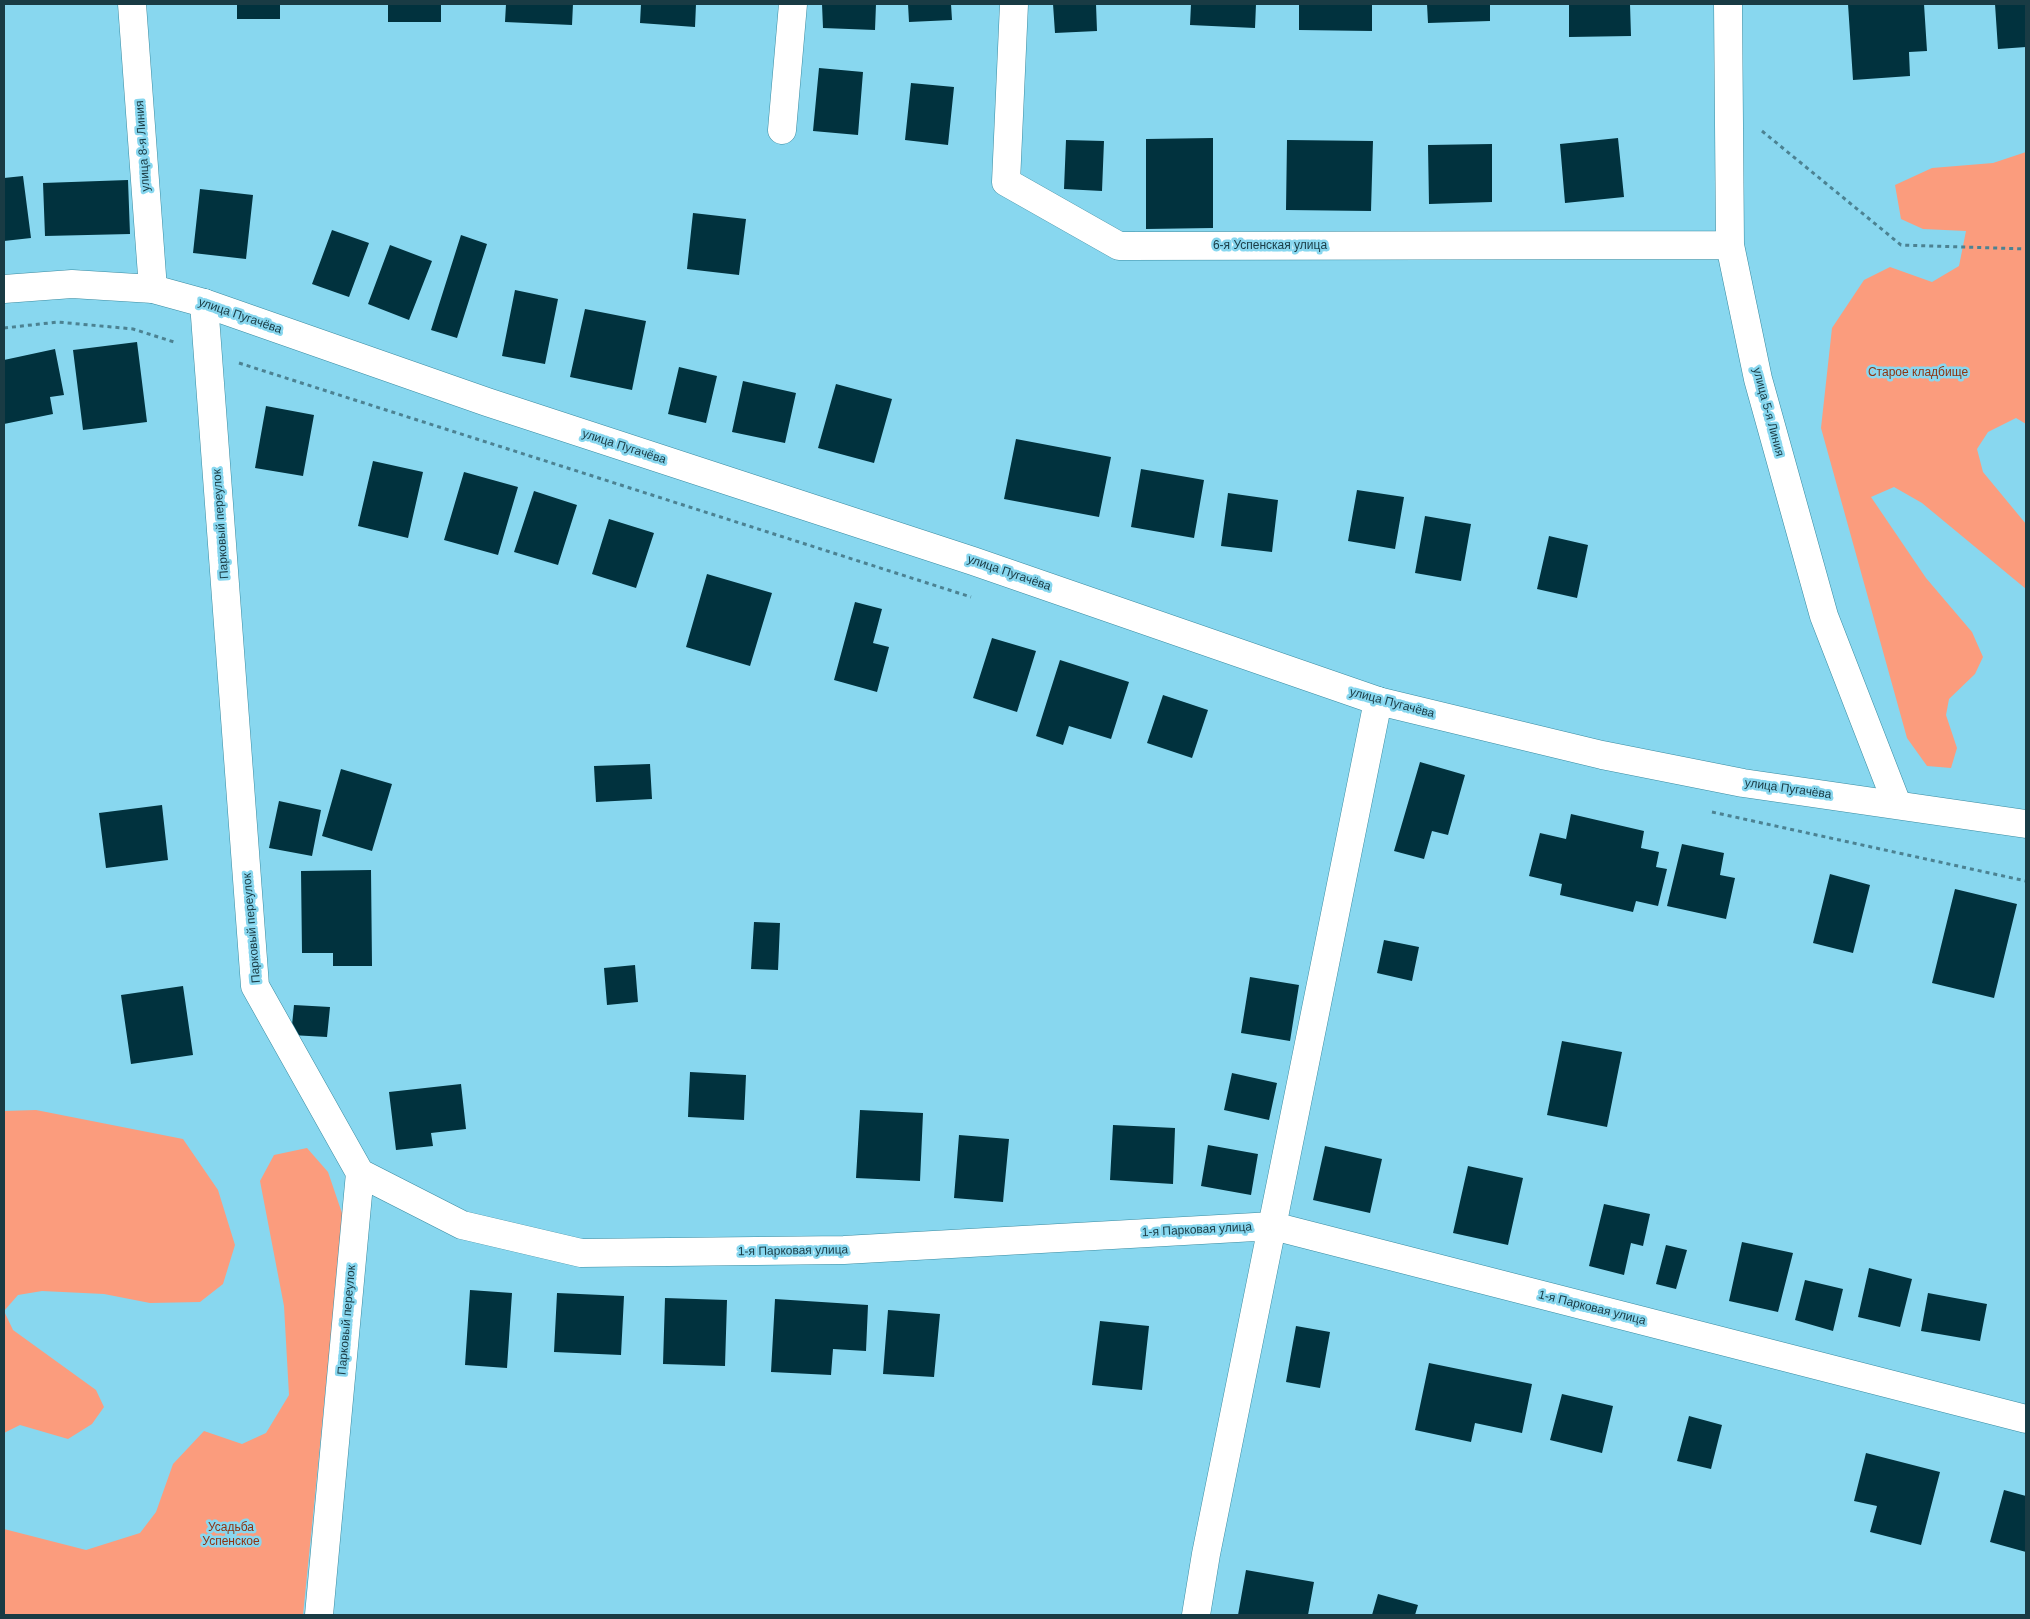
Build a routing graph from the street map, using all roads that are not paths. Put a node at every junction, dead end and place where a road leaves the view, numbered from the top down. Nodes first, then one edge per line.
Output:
1 (132, 4) edge
2 (793, 4) edge
3 (1014, 4) edge
4 (1728, 4) edge
5 (782, 130) dead end
6 (1730, 245) junction
7 (4, 289) edge
8 (154, 289) junction
9 (204, 303) junction
10 (1378, 702) junction
11 (1897, 804) junction
12 (2026, 824) edge
13 (360, 1173) junction
14 (1273, 1226) junction
15 (2026, 1419) edge
16 (319, 1615) edge
17 (1196, 1615) edge

1 - 8 street, улица 8-я Линия
2 - 5 street
3 - 6 street, 6-я Успенская улица
4 - 6 street, улица 5-я Линия
6 - 11 street, улица 5-я Линия
7 - 8 street, улица Пугачёва
8 - 9 street, улица Пугачёва
9 - 10 street, улица Пугачёва
9 - 13 street, Парковый переулок
10 - 11 street, улица Пугачёва
10 - 14 street
11 - 12 street, улица Пугачёва
13 - 14 street, 1-я Парковая улица
13 - 16 street, Парковый переулок
14 - 15 street, 1-я Парковая улица
14 - 17 street

